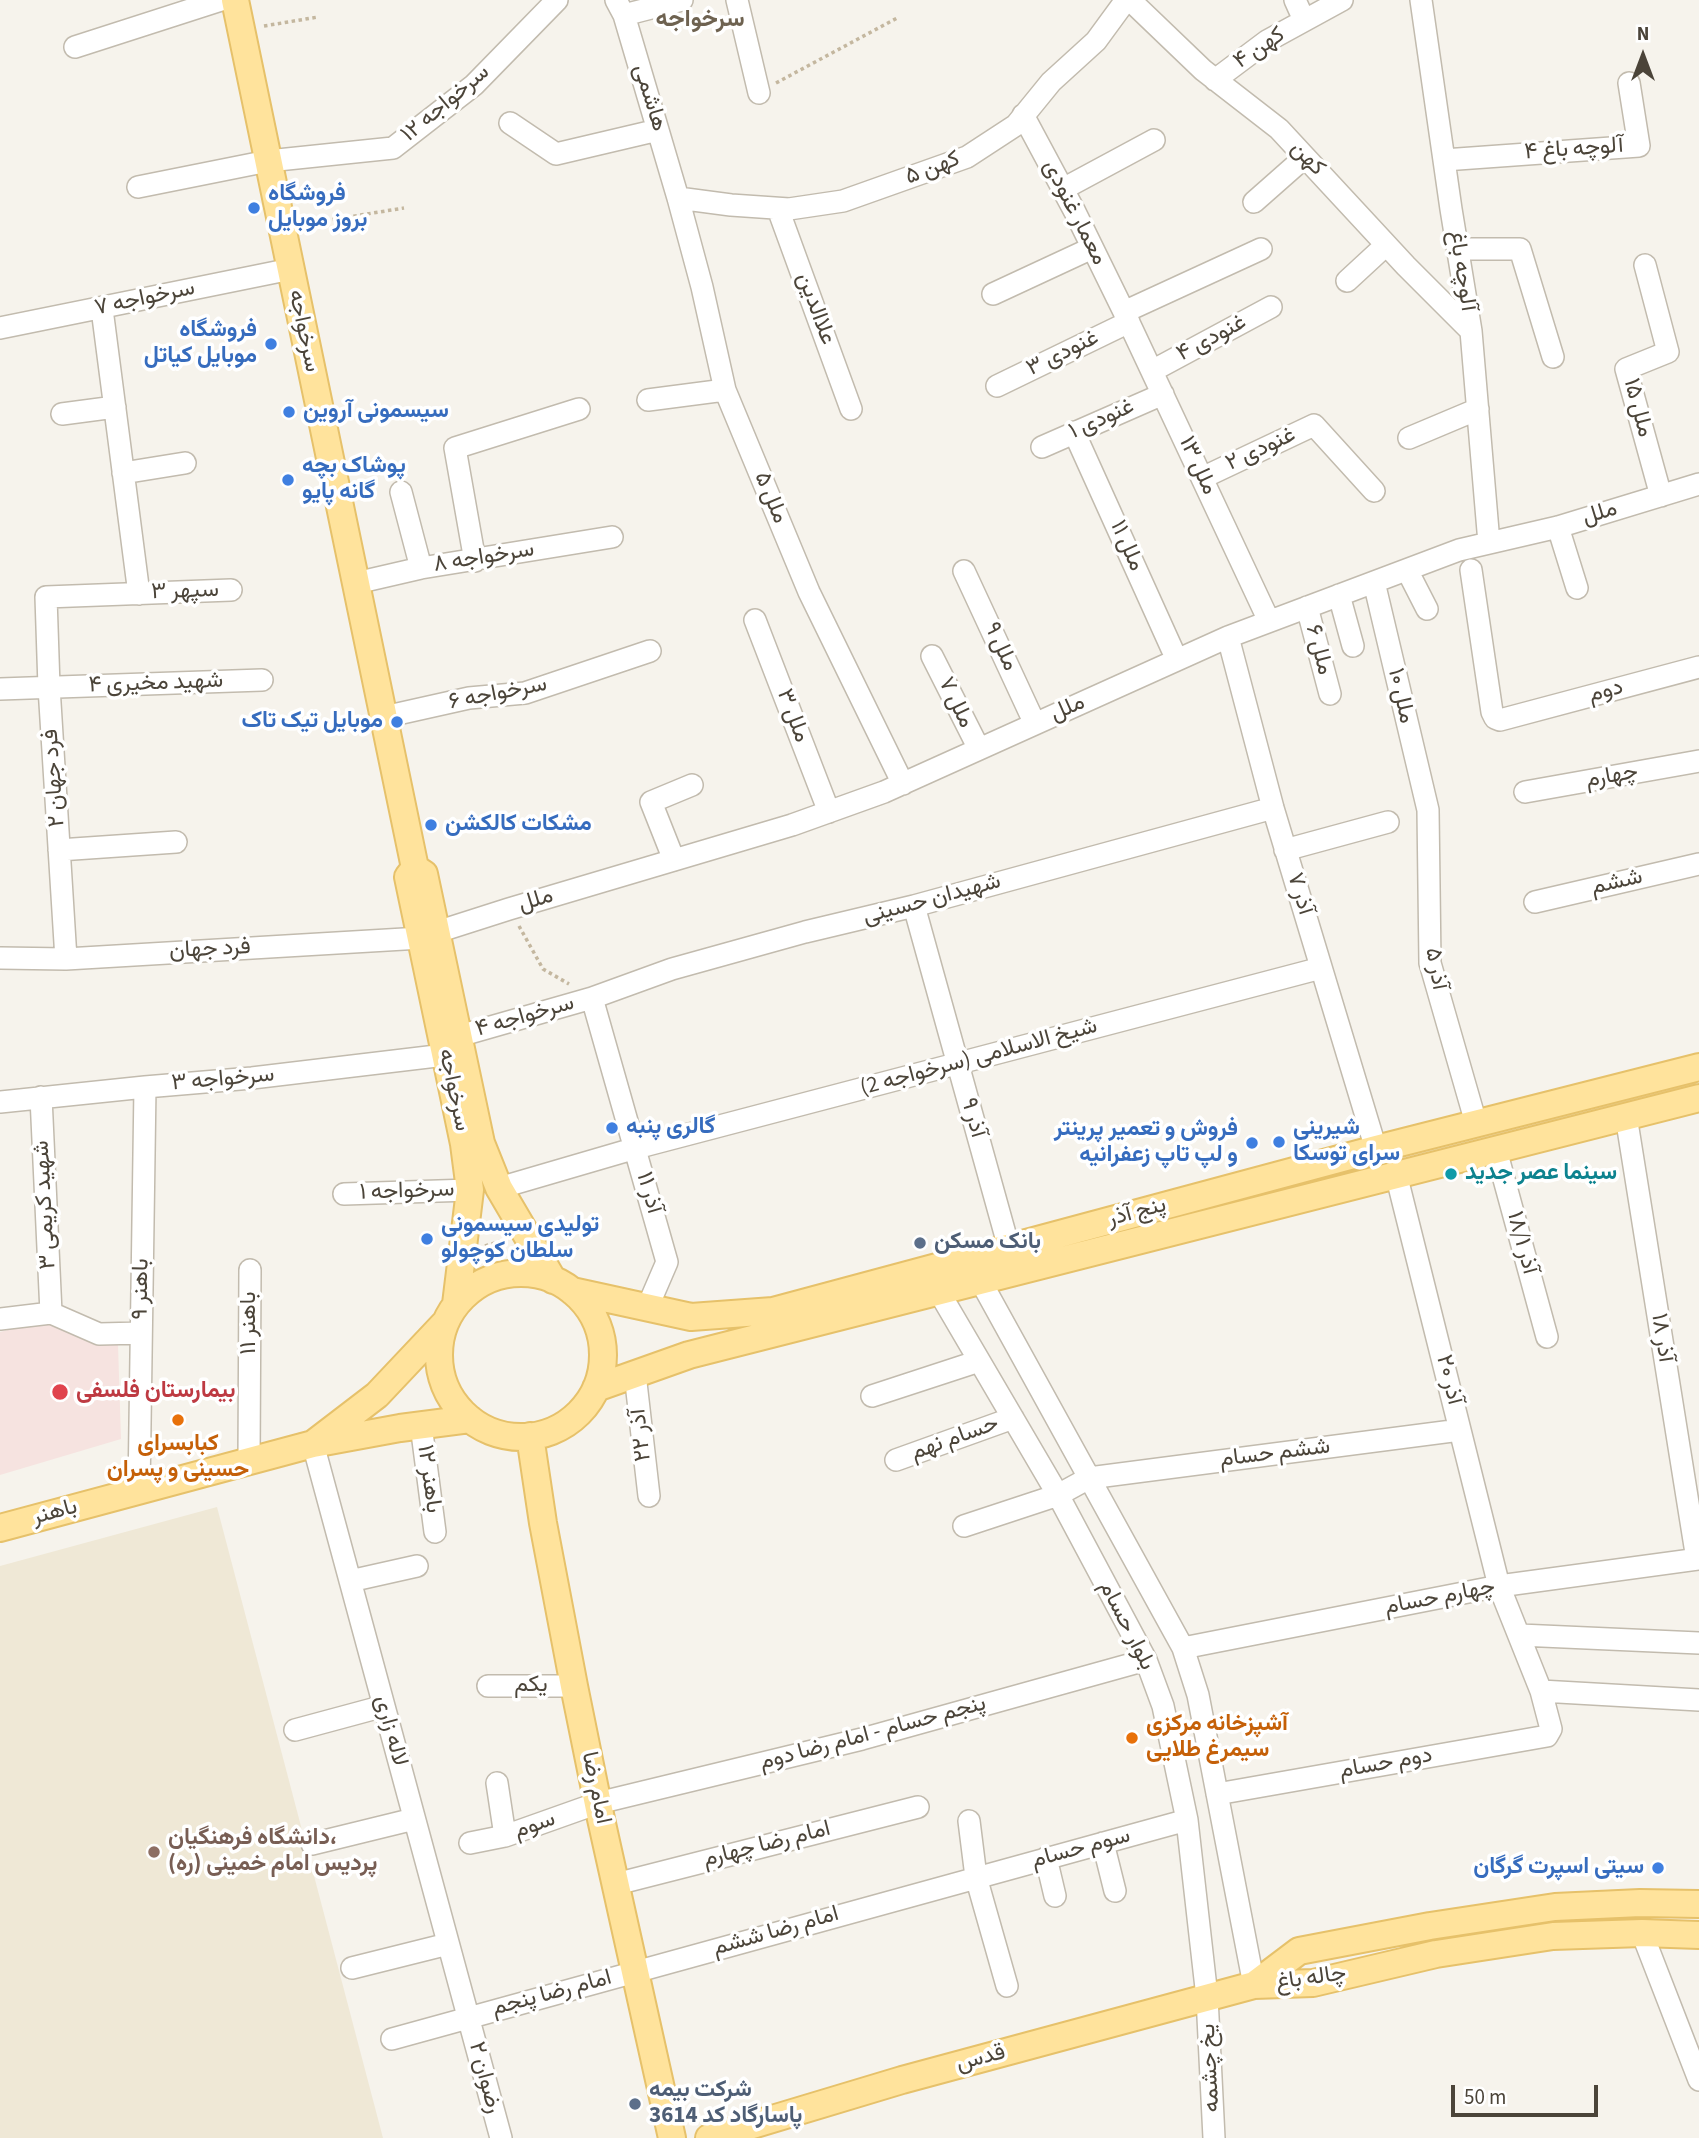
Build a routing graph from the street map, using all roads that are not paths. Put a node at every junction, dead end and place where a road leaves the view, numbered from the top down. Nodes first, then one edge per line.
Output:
1 (220, 0) edge
2 (234, 0) edge
3 (557, 0) edge
4 (682, 0) edge
5 (737, 0) edge
6 (1128, 0) edge
7 (1295, 0) edge
8 (1342, 0) edge
9 (1420, 0) edge
10 (620, 7) edge
11 (1304, 20) junction
12 (75, 47) dead end
13 (1215, 80) junction
14 (1629, 83) dead end
15 (759, 93) road end
16 (1023, 116) junction
17 (510, 123) dead end
18 (658, 130) junction
19 (1154, 140) dead end
20 (1305, 157) junction
21 (1444, 160) junction
22 (268, 161) junction
23 (138, 187) dead end
24 (1063, 189) junction
25 (678, 198) junction
26 (1254, 202) dead end
27 (778, 209) junction
28 (1387, 245) junction
29 (1092, 248) junction
30 (1261, 248) dead end
31 (1458, 249) junction
32 (1645, 265) dead end
33 (290, 270) junction
34 (1347, 281) dead end
35 (993, 294) dead end
36 (1271, 307) dead end
37 (102, 309) junction
38 (1126, 317) junction
39 (0, 328) edge
40 (1471, 331) junction
41 (1553, 357) dead end
42 (1152, 371) junction
43 (997, 386) dead end
44 (725, 390) junction
45 (1163, 394) junction
46 (648, 400) dead end
47 (115, 407) junction
48 (579, 409) dead end
49 (851, 409) dead end
50 (1478, 409) junction
51 (62, 414) dead end
52 (1074, 432) junction
53 (1409, 438) dead end
54 (1042, 447) dead end
55 (185, 463) dead end
56 (123, 472) junction
57 (1202, 478) junction
58 (1699, 484) edge
59 (401, 492) dead end
60 (1374, 492) dead end
61 (1661, 496) junction
62 (1558, 527) junction
63 (612, 537) dead end
64 (1489, 543) junction
65 (475, 561) junction
66 (421, 568) junction
67 (1407, 570) junction
68 (1471, 570) dead end
69 (964, 571) dead end
70 (1374, 582) junction
71 (356, 583) junction
72 (1577, 588) dead end
73 (231, 590) dead end
74 (138, 594) junction
75 (1339, 595) junction
76 (46, 597) joint
77 (1307, 607) junction
78 (1427, 609) dead end
79 (755, 620) dead end
80 (1269, 621) junction
81 (1228, 637) junction
82 (1353, 646) dead end
83 (650, 651) dead end
84 (932, 656) dead end
85 (1177, 660) junction
86 (1699, 667) edge
87 (262, 680) dead end
88 (49, 687) junction
89 (0, 689) edge
90 (1330, 694) dead end
91 (384, 717) junction
92 (1035, 724) junction
93 (979, 750) junction
94 (1699, 761) edge
95 (903, 784) junction
96 (692, 785) dead end
97 (1525, 793) dead end
98 (1273, 808) junction
99 (1429, 810) joint
100 (830, 812) junction
101 (1388, 821) dead end
102 (176, 842) dead end
103 (59, 850) junction
104 (1285, 850) junction
105 (674, 860) junction
106 (1699, 864) edge
107 (1535, 902) dead end
108 (914, 906) junction
109 (429, 935) junction
110 (0, 958) edge
111 (66, 959) junction
112 (1321, 968) junction
113 (592, 998) junction
114 (452, 1045) junction
115 (957, 1064) junction
116 (1699, 1067) edge
117 (145, 1087) junction
118 (41, 1097) junction
119 (1699, 1098) edge
120 (0, 1102) edge
121 (1626, 1116) junction
122 (1476, 1124) junction
123 (636, 1148) junction
124 (1376, 1149) junction
125 (1496, 1150) junction
126 (1396, 1174) junction
127 (499, 1188) junction
128 (470, 1190) junction
129 (344, 1194) dead end
130 (1009, 1248) junction
131 (250, 1270) dead end
132 (981, 1280) junction
133 (562, 1285) junction
134 (939, 1292) junction
135 (648, 1306) junction
136 (51, 1313) junction
137 (451, 1314) junction
138 (0, 1319) edge
139 (141, 1333) junction
140 (1547, 1337) dead end
141 (979, 1361) junction
142 (635, 1374) junction
143 (596, 1388) junction
144 (872, 1396) dead end
145 (1013, 1418) junction
146 (470, 1419) junction
147 (421, 1426) junction
148 (1460, 1430) junction
149 (530, 1436) junction
150 (313, 1444) junction
151 (896, 1460) dead end
152 (249, 1461) junction
153 (1089, 1478) junction
154 (138, 1491) junction
155 (1058, 1495) junction
156 (649, 1496) dead end
157 (964, 1526) dead end
158 (0, 1528) edge
159 (436, 1532) dead end
160 (1698, 1559) edge
161 (417, 1566) dead end
162 (350, 1581) junction
163 (1499, 1586) junction
164 (1520, 1635) junction
165 (1699, 1643) edge
166 (1183, 1648) junction
167 (1146, 1660) junction
168 (488, 1686) dead end
169 (574, 1686) junction
170 (1541, 1690) junction
171 (1699, 1700) edge
172 (384, 1706) junction
173 (1551, 1729) joint
174 (295, 1730) dead end
175 (497, 1783) dead end
176 (1217, 1794) junction
177 (598, 1803) junction
178 (918, 1807) dead end
179 (414, 1819) junction
180 (1187, 1820) junction
181 (969, 1821) dead end
182 (505, 1836) junction
183 (470, 1843) dead end
184 (1103, 1843) junction
185 (312, 1844) dead end
186 (1046, 1858) junction
187 (976, 1877) junction
188 (616, 1884) junction
189 (1115, 1891) dead end
190 (1055, 1896) dead end
191 (1699, 1904) edge
192 (1642, 1933) junction
193 (1699, 1935) edge
194 (448, 1944) junction
195 (352, 1968) dead end
196 (635, 1971) junction
197 (1254, 1985) junction
198 (1007, 1986) dead end
199 (1208, 1997) junction
200 (468, 2017) junction
201 (392, 2039) dead end
202 (1691, 2043) edge
203 (1699, 2080) edge
204 (501, 2138) edge
205 (672, 2138) edge
206 (709, 2138) edge
207 (1214, 2138) edge

1 - 12 street
2 - 22 main road, سرخواجه
3 - 22 street, ۱۲ سرخواجه
4 - 10 street
5 - 15 street
6 - 13 street, کهن
6 - 16 street, ۵ کهن
7 - 11 street
8 - 11 street, ۴ کهن
9 - 21 street, آلوچه باغ
10 - 18 street, هاشمی
11 - 13 street, ۴ کهن
13 - 20 street, کهن
14 - 21 street, ۴ آلوچه باغ
16 - 24 street, معمار غنودی
16 - 27 street, ۵ کهن
17 - 18 street
18 - 25 street, هاشمی
19 - 24 street
20 - 26 street
20 - 28 street, کهن
21 - 31 street, آلوچه باغ
22 - 23 street, ۱۲ سرخواجه
22 - 33 main road, سرخواجه
24 - 29 street, معمار غنودی
25 - 27 street, ۵ کهن
25 - 44 street, ملل ۵
27 - 49 street, علاالدین
28 - 34 street
28 - 40 street, کهن
29 - 35 street
29 - 38 street, معمار غنودی
30 - 38 street, ۳ غنودی
31 - 40 street, آلوچه باغ
31 - 41 street
32 - 61 street, ملل ۱۵
33 - 37 street, سرخواجه ۷
33 - 71 main road, سرخواجه
36 - 42 street, ۴ غنودی
37 - 39 street, سرخواجه ۷
37 - 47 street
38 - 42 street, ملل ۱۳
38 - 43 street, ۳ غنودی
40 - 50 street, آلوچه باغ
42 - 45 street, ملل ۱۳
44 - 46 street
44 - 95 street, ملل ۵
45 - 52 street, ۱ غنودی
45 - 57 street, ملل ۱۳
47 - 51 street
47 - 56 street
48 - 65 street
50 - 53 street
50 - 64 street, آلوچه باغ
52 - 54 street, ۱ غنودی
52 - 85 street, ۱۱ ملل
55 - 56 street
56 - 74 street
57 - 60 street, ۲ غنودی
57 - 80 street, ملل ۱۳
58 - 61 street, ملل
59 - 66 street
61 - 62 street, ملل
62 - 64 street, ملل
62 - 72 street
63 - 65 street, ۸ سرخواجه
64 - 67 street, ملل
65 - 66 street, ۸ سرخواجه
66 - 71 street, ۸ سرخواجه
67 - 70 street, ملل
67 - 78 street
68 - 86 street, دوم
69 - 92 street, ملل ۹
70 - 75 street, ملل
70 - 99 street, ۱۰ ملل
71 - 91 main road, سرخواجه
73 - 74 street, ۳ سپهر
74 - 76 street, ۳ سپهر
75 - 77 street, ملل
75 - 82 street
76 - 88 street, ۲ فرد جهان
77 - 80 street, ملل
77 - 90 street, ۶ ملل
79 - 100 street, ملل ۳
80 - 81 street, ملل
81 - 85 street, ملل
81 - 98 street, آذر ۷
83 - 91 street, سرخواجه ۶
84 - 93 street, ۷ ملل
85 - 92 street, ملل
87 - 88 street, ۴ شهید مخیری
88 - 89 street, ۴ شهید مخیری
88 - 103 street, ۲ فرد جهان
91 - 109 main road, سرخواجه
92 - 93 street, ملل
93 - 95 street, ملل
94 - 97 street, چهارم
95 - 100 street, ملل
96 - 105 street
98 - 104 street, آذر ۷
98 - 108 street, شهیدان حسینی
99 - 122 street, آذر ۵
100 - 105 street, ملل
101 - 104 street
102 - 103 street
103 - 111 street, ۲ فرد جهان
104 - 112 street, آذر ۷
105 - 109 street, ملل
106 - 107 street, ششم
108 - 113 street, شهیدان حسینی
108 - 115 street, ۹ آذر
109 - 111 street, فرد جهان
109 - 114 main road, سرخواجه
110 - 111 street, فرد جهان
112 - 115 street, شیخ الاسلامی (سرخواجه 2)
112 - 124 street, آذر ۷
113 - 114 street, سرخواجه ۴
113 - 123 street, آذر ۱۱
114 - 117 street, سرخواجه ۳
114 - 127 main road, سرخواجه
114 - 128 main road, سرخواجه
115 - 123 street, شیخ الاسلامی (سرخواجه 2)
115 - 130 street, ۹ آذر
116 - 122 main road, پنج آذر
117 - 118 street, سرخواجه ۳
117 - 139 street, ۹ باهنر
118 - 120 street, سرخواجه ۳
118 - 136 street, ۳ شهید کریمی
119 - 121 main road, پنج آذر
121 - 125 main road, پنج آذر
121 - 160 street, ۱۸ آذر
122 - 124 main road, پنج آذر
123 - 127 street, شیخ الاسلامی (سرخواجه 2)
123 - 135 street, آذر ۱۱
124 - 130 main road, پنج آذر
125 - 126 main road, پنج آذر
125 - 140 street, ۱۸/۱ آذر
126 - 132 main road, پنج آذر
126 - 148 street, ۲۰ آذر
127 - 133 main road, سرخواجه
128 - 129 street, سرخواجه ۱
128 - 137 main road, سرخواجه
130 - 135 main road, پنج آذر
131 - 152 street, باهنر ۱۱
132 - 134 main road, پنج آذر
132 - 153 street, بلوار حسام
133 - 135 main road, پنج آذر
133 - 137 main road
133 - 143 main road
134 - 141 street, بلوار حسام
134 - 142 main road, پنج آذر
136 - 138 street
136 - 139 street
137 - 146 main road
137 - 150 main road, باهنر
139 - 154 street, ۹ باهنر
141 - 144 street
141 - 145 street, بلوار حسام
142 - 143 main road, پنج آذر
142 - 156 street, ۲۲ آذر
143 - 149 main road
145 - 151 street, حسام نهم
145 - 155 street, بلوار حسام
146 - 147 main road, باهنر
146 - 149 main road
147 - 150 main road, باهنر
147 - 159 street, ۱۲ باهنر
148 - 153 street, ششم حسام
148 - 163 street, ۲۰ آذر
149 - 169 main road, امام رضا
150 - 152 main road, باهنر
150 - 162 street, لاله زاری
152 - 154 main road, باهنر
153 - 155 street
153 - 166 street, بلوار حسام
154 - 158 main road, باهنر
155 - 157 street
155 - 167 street, بلوار حسام
160 - 163 street, چهارم حسام
161 - 162 street
162 - 172 street, لاله زاری
163 - 164 street, ۲۰ آذر
163 - 166 street, چهارم حسام
164 - 165 street
164 - 170 street, ۲۰ آذر
166 - 176 street, بلوار حسام
167 - 177 street, پنجم حسام - امام رضا دوم
167 - 180 street, بلوار حسام
168 - 169 street, یکم
169 - 177 main road, امام رضا
170 - 171 street
170 - 173 street, ۲۰ آذر
172 - 174 street
172 - 179 street, لاله زاری
173 - 176 street, دوم حسام
175 - 182 street
176 - 197 street, بلوار حسام
177 - 182 street, سوم
177 - 188 main road, امام رضا
178 - 188 street, امام رضا چهارم
179 - 185 street
179 - 194 street, لاله زاری
180 - 184 street, سوم حسام
180 - 199 street, بلوار حسام
181 - 187 street
182 - 183 street, سوم
184 - 186 street, سوم حسام
184 - 189 street
186 - 187 street, سوم حسام
186 - 190 street
187 - 196 street, امام رضا ششم
187 - 198 street
188 - 196 main road, امام رضا
191 - 197 main road, چاله باغ
192 - 193 main road, چاله باغ
192 - 197 main road, چاله باغ
192 - 202 street
194 - 195 street
194 - 200 street, لاله زاری
196 - 200 street, امام رضا پنجم
196 - 205 main road, امام رضا
197 - 199 main road, قدس
199 - 206 main road, قدس
199 - 207 street, یخ چشمه
200 - 201 street, امام رضا پنجم
200 - 204 street, ۲ رضوان
202 - 203 street

